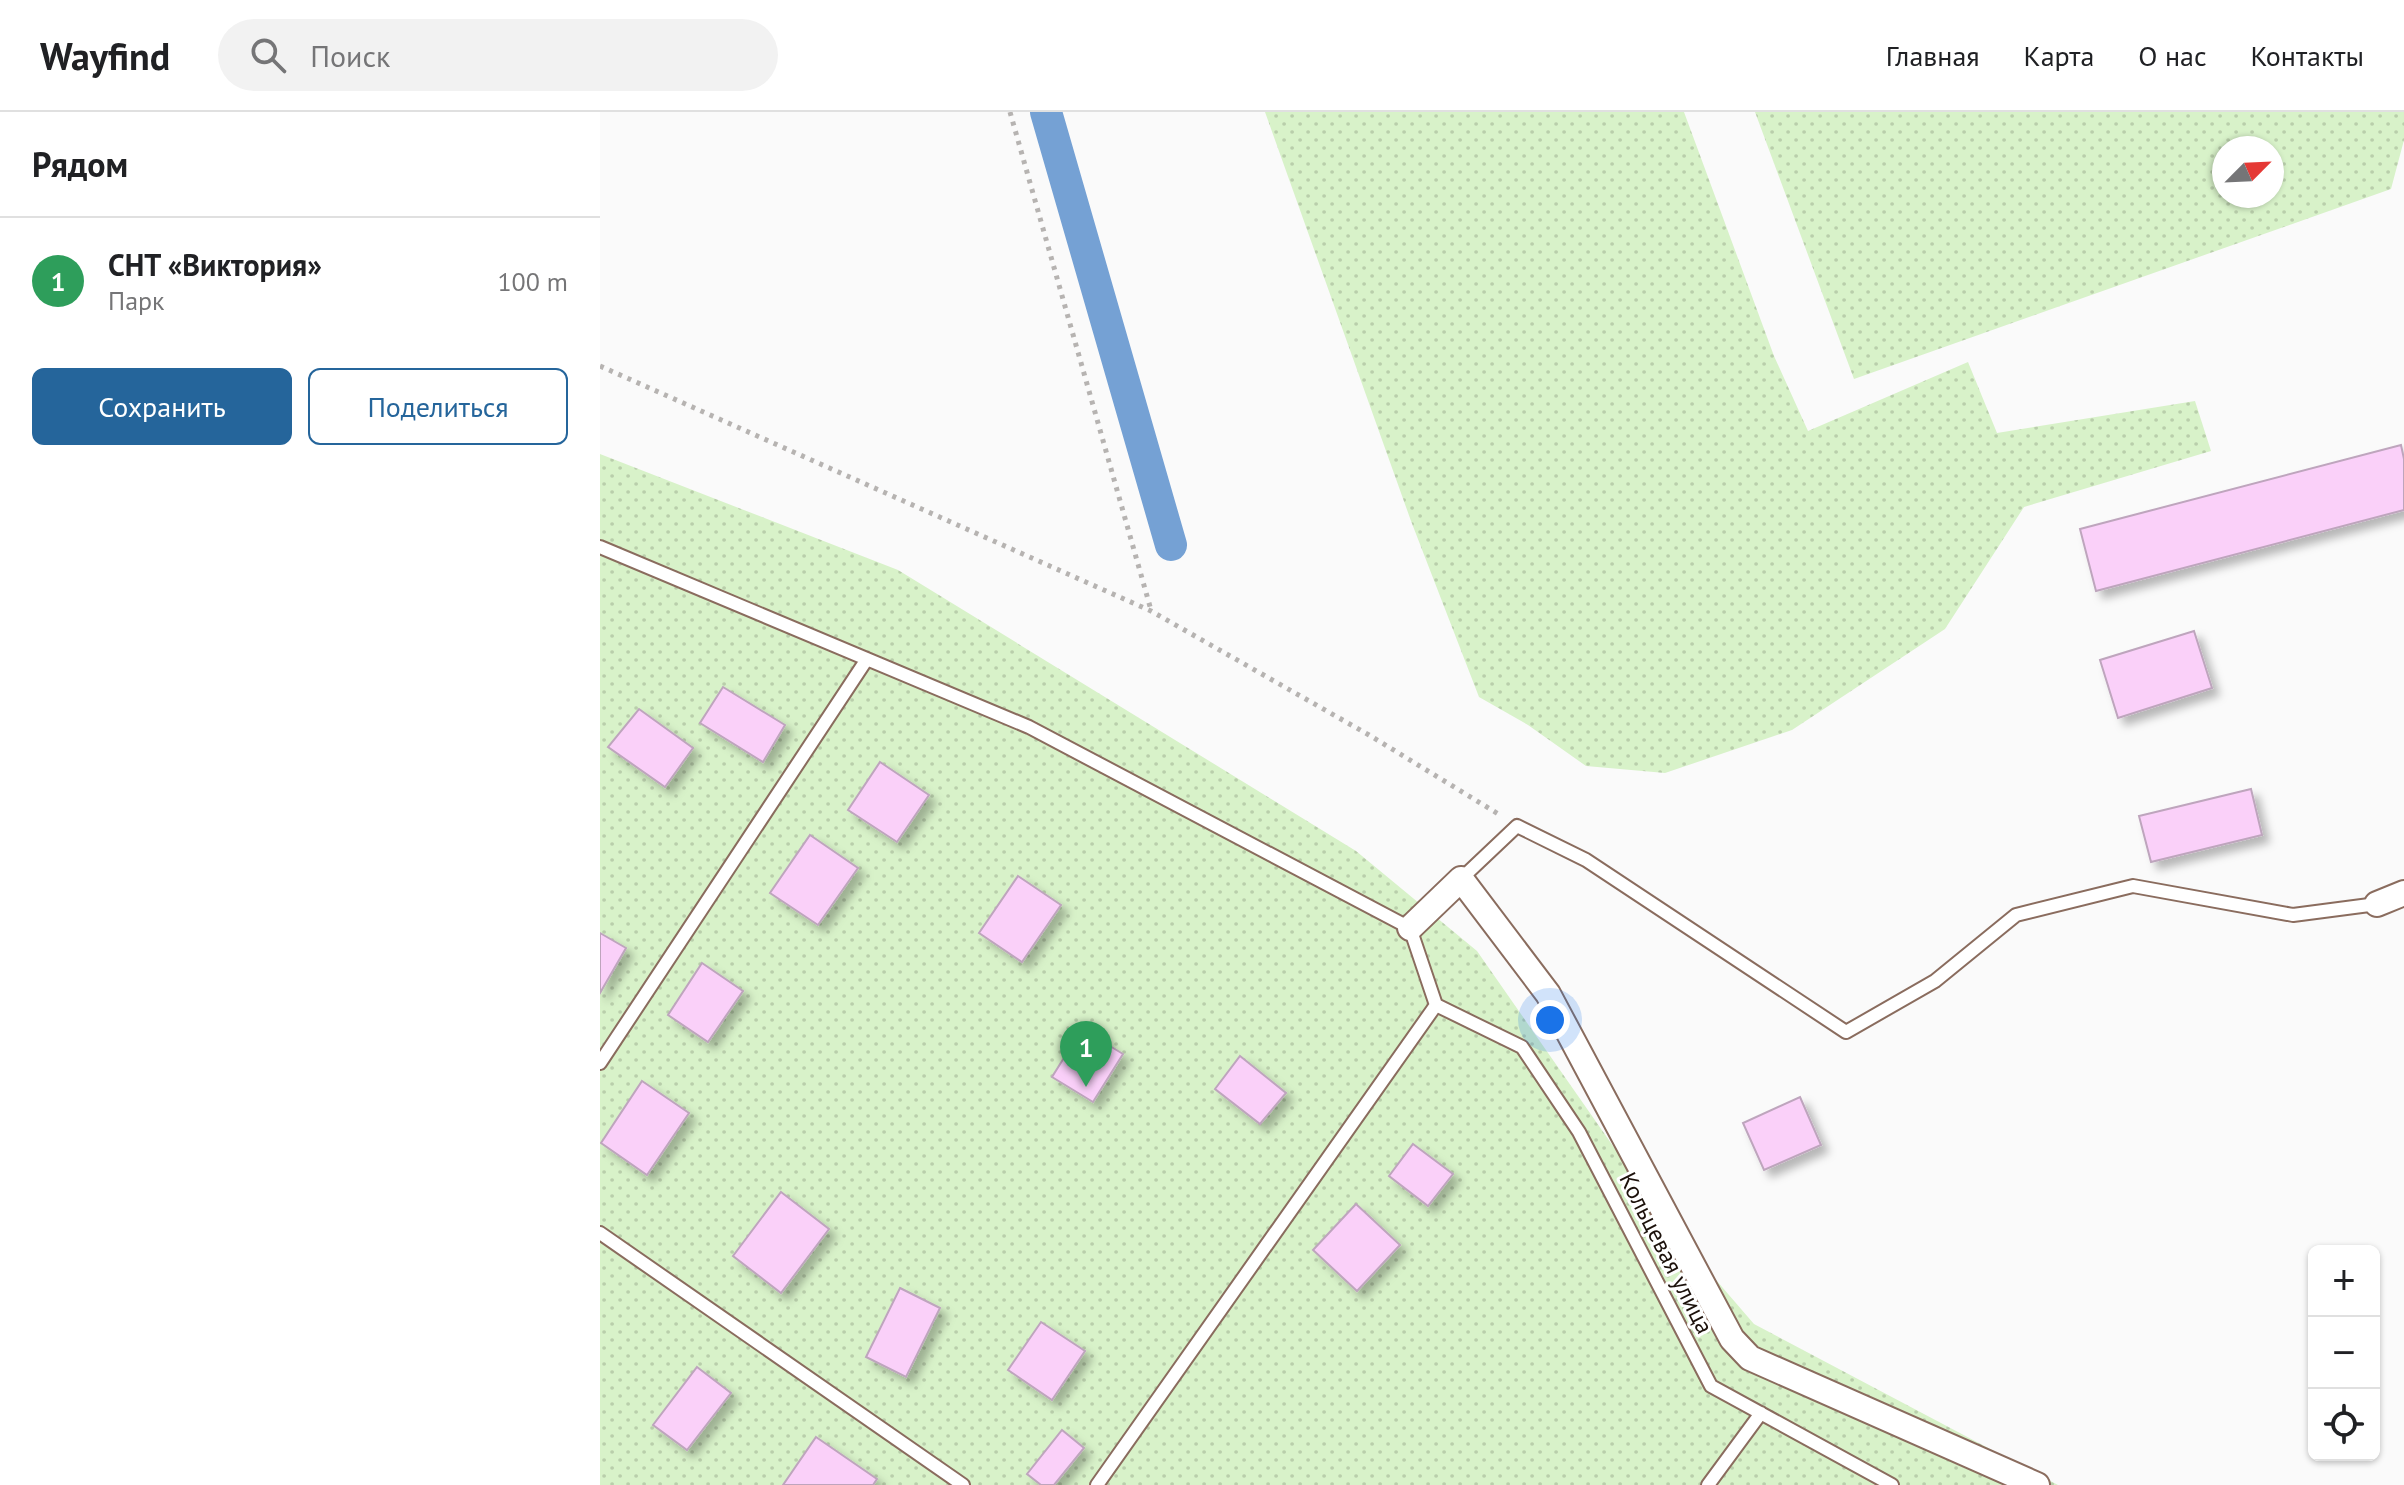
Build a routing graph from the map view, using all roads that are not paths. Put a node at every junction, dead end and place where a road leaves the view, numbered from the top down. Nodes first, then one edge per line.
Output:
1 (600, 547) edge
2 (867, 659) junction
3 (1461, 879) junction
4 (2404, 893) edge
5 (2377, 904) joint
6 (1410, 928) junction
7 (1436, 1005) junction
8 (600, 1063) edge
9 (600, 1233) edge
10 (1761, 1413) junction
11 (963, 1485) edge
12 (1097, 1485) edge
13 (1708, 1485) edge
14 (1892, 1485) edge
15 (2037, 1485) edge

1 - 2 lane
2 - 6 lane
2 - 8 lane
3 - 5 lane
3 - 6 street
3 - 15 street
4 - 5 street
6 - 7 lane
7 - 10 lane, Кольцевая улица
7 - 12 lane
9 - 11 lane
10 - 13 lane
10 - 14 lane, Кольцевая улица

